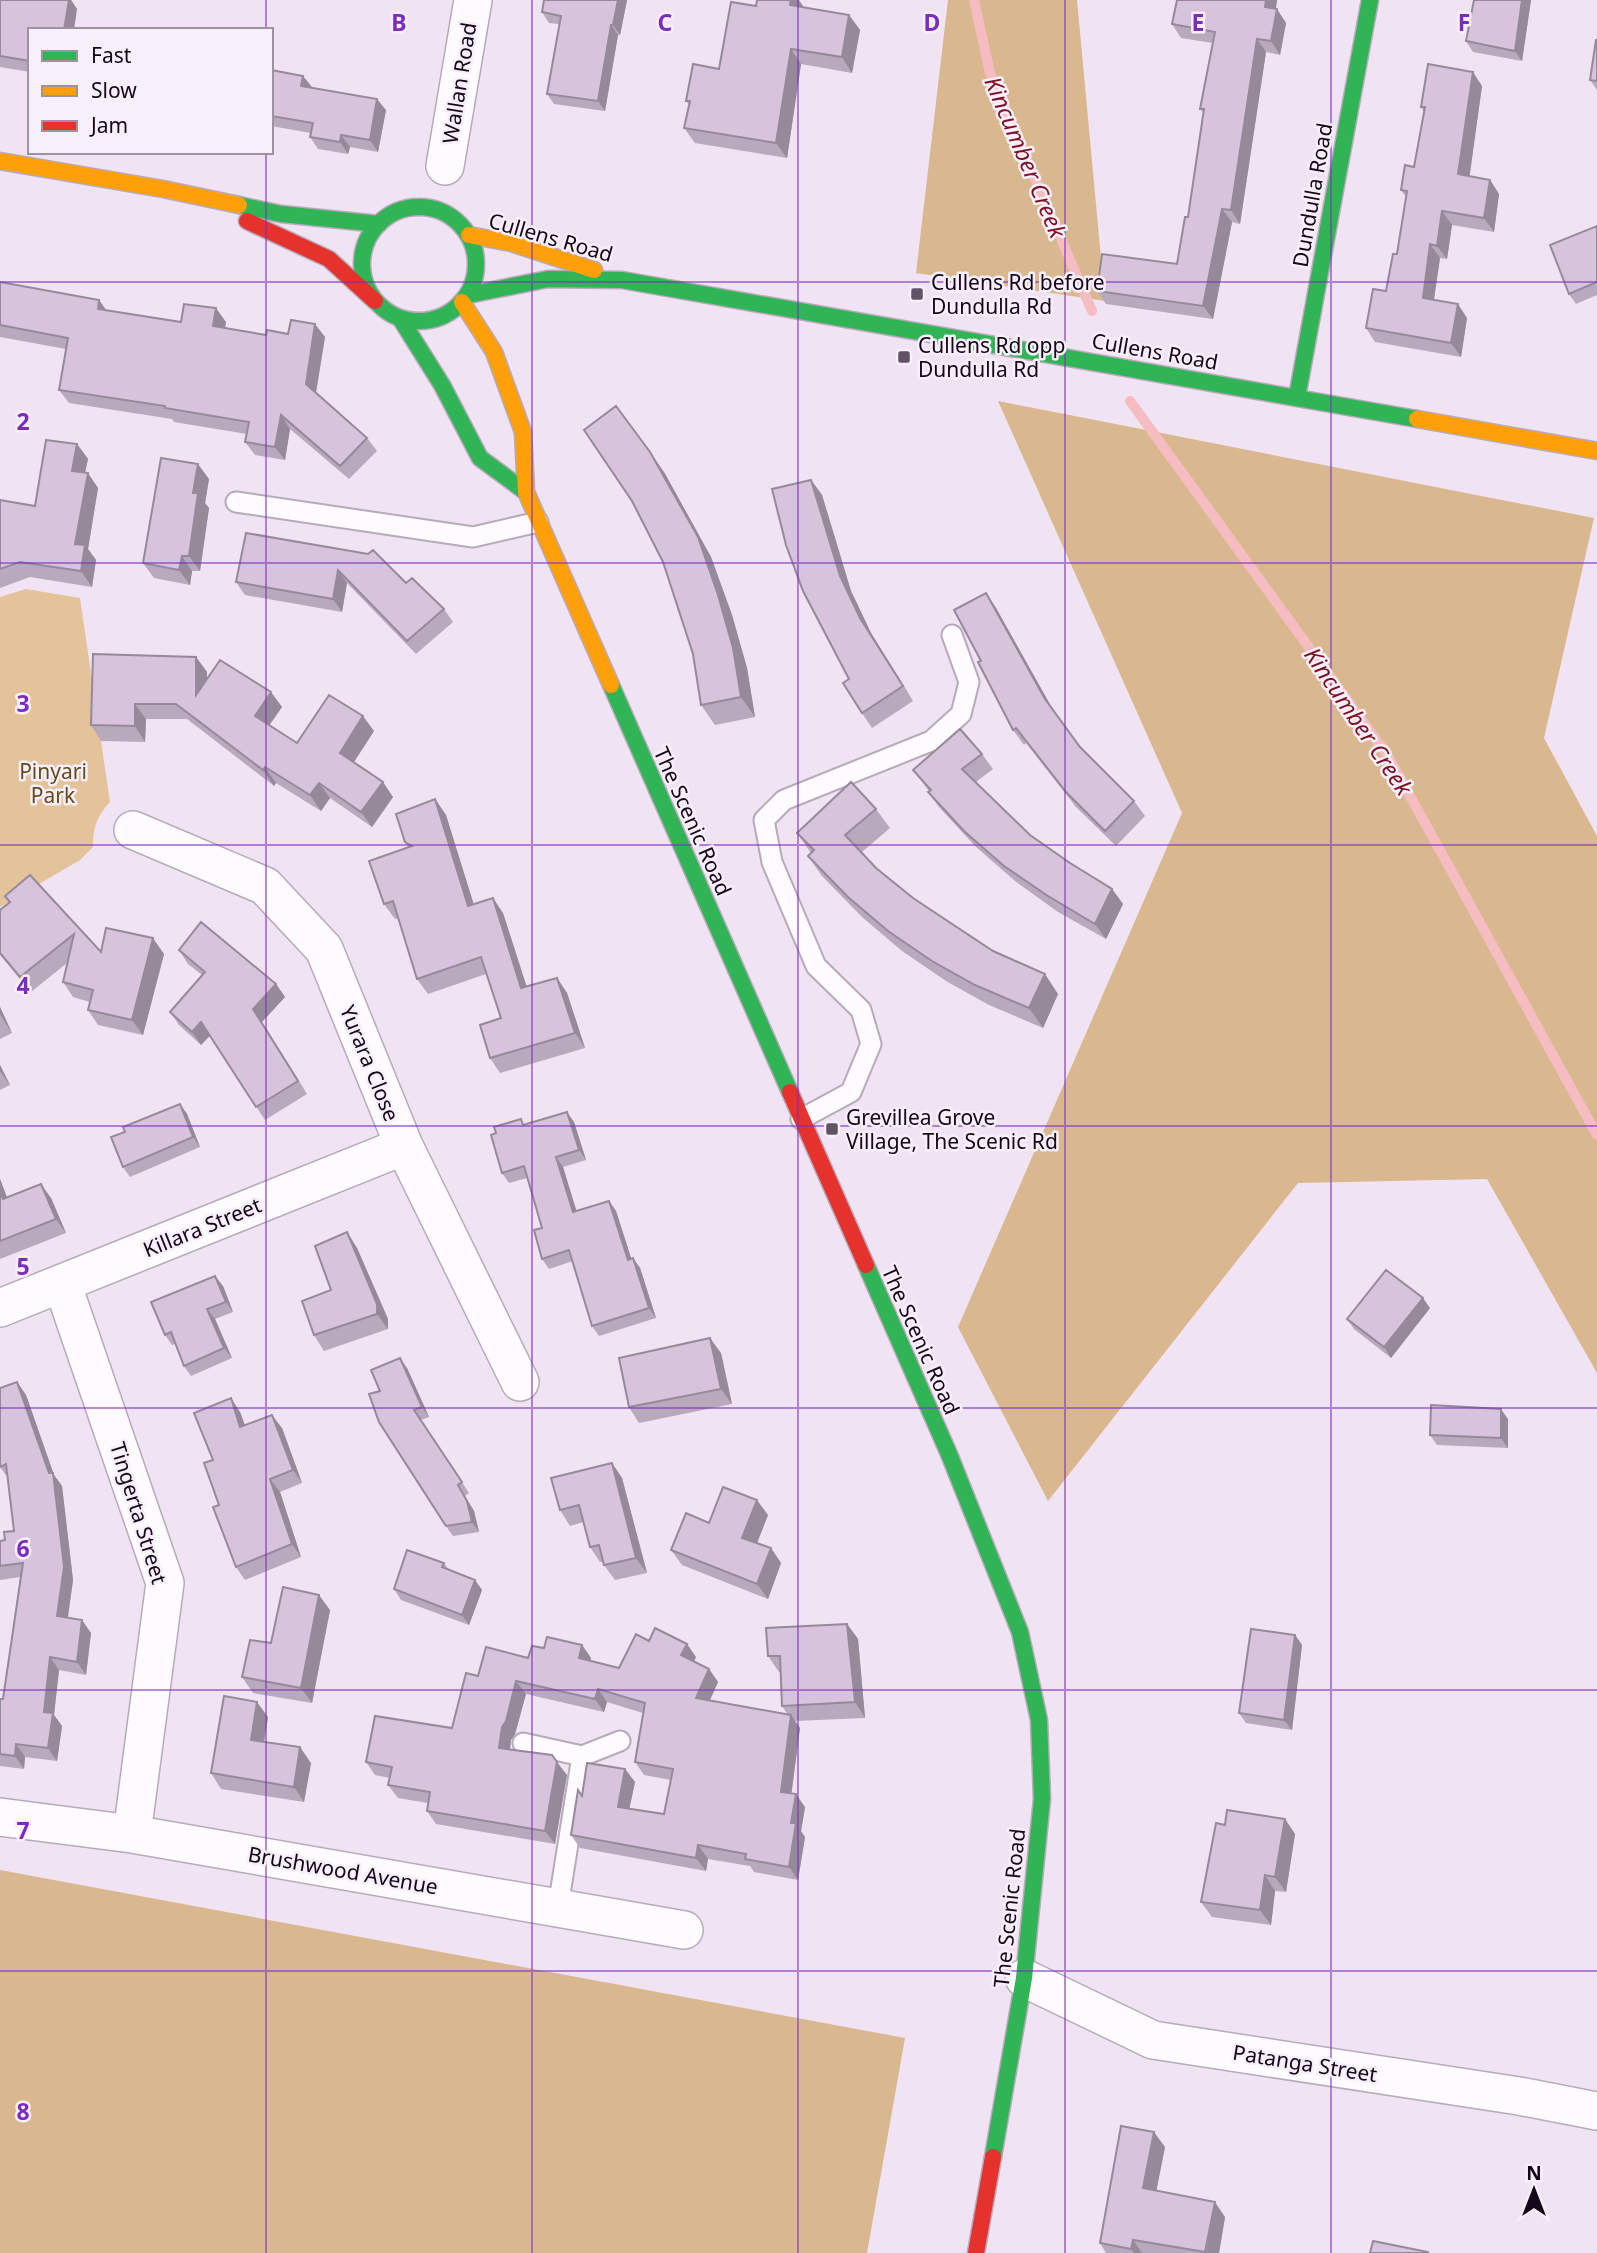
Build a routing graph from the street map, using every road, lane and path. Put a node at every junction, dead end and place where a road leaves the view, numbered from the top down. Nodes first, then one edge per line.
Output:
1 (472, 0) edge
2 (1370, 0) edge
3 (0, 161) edge
4 (445, 166) dead end
5 (163, 189) junction
6 (379, 224) junction
7 (469, 235) junction
8 (622, 280) junction
9 (465, 298) junction
10 (375, 301) junction
11 (400, 318) junction
12 (1297, 397) junction
13 (1597, 452) edge
14 (526, 492) junction
15 (236, 502) dead end
16 (538, 522) junction
17 (951, 635) dead end
18 (133, 830) dead end
19 (801, 1119) junction
20 (404, 1146) junction
21 (62, 1283) junction
22 (0, 1308) edge
23 (520, 1382) dead end
24 (621, 1741) dead end
25 (523, 1743) dead end
26 (582, 1756) junction
27 (0, 1817) edge
28 (132, 1834) junction
29 (558, 1908) junction
30 (684, 1930) dead end
31 (1024, 1978) junction
32 (1597, 2111) edge
33 (976, 2253) edge

1 - 4 street, Wallan Road
2 - 12 main road, Dundulla Road
3 - 5 main road
5 - 6 main road
5 - 10 main road
6 - 7 main road
6 - 10 main road
7 - 8 main road, Cullens Road
7 - 9 main road
8 - 9 main road, Cullens Road
8 - 12 main road, Cullens Road
9 - 11 main road
9 - 14 main road, The Scenic Road
10 - 11 main road
11 - 14 main road
12 - 13 main road, Cullens Road
14 - 16 main road, The Scenic Road
15 - 16 lane
16 - 19 main road, The Scenic Road
17 - 19 lane
18 - 20 street, Yurara Close
19 - 31 main road, The Scenic Road
20 - 21 street, Killara Street
20 - 23 street, Yurara Close
21 - 22 street, Killara Street
21 - 28 street, Tingerta Street
24 - 26 lane
25 - 26 lane
26 - 29 lane
27 - 28 street, Brushwood Avenue
28 - 29 street, Brushwood Avenue
29 - 30 street, Brushwood Avenue
31 - 32 street, Patanga Street
31 - 33 main road, The Scenic Road

